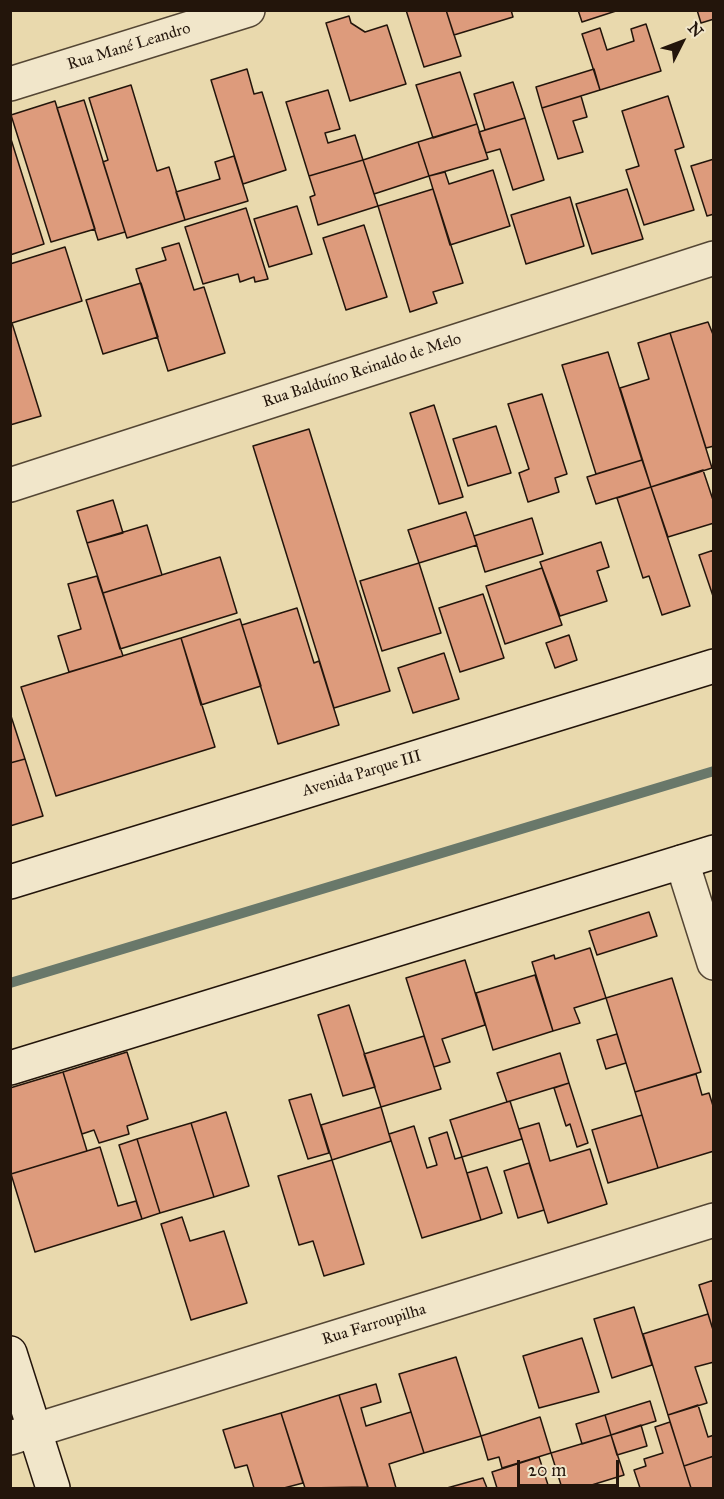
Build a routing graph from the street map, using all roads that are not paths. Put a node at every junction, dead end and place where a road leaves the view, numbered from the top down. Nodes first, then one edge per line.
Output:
1 (248, 10) edge
2 (10, 84) edge
3 (714, 258) edge
4 (10, 484) edge
5 (714, 666) edge
6 (714, 852) edge
7 (682, 862) junction
8 (10, 882) edge
9 (714, 963) edge
10 (10, 1068) edge
11 (714, 1220) edge
12 (10, 1353) edge
13 (22, 1434) edge
14 (52, 1488) edge

1 - 2 street, Rua Mané Leandro
3 - 4 street, Rua Balduíno Reinaldo de Melo
5 - 8 street, Avenida Parque III
6 - 7 street
7 - 9 street
7 - 10 street
11 - 13 street, Rua Farroupilha
12 - 13 street
13 - 14 street

